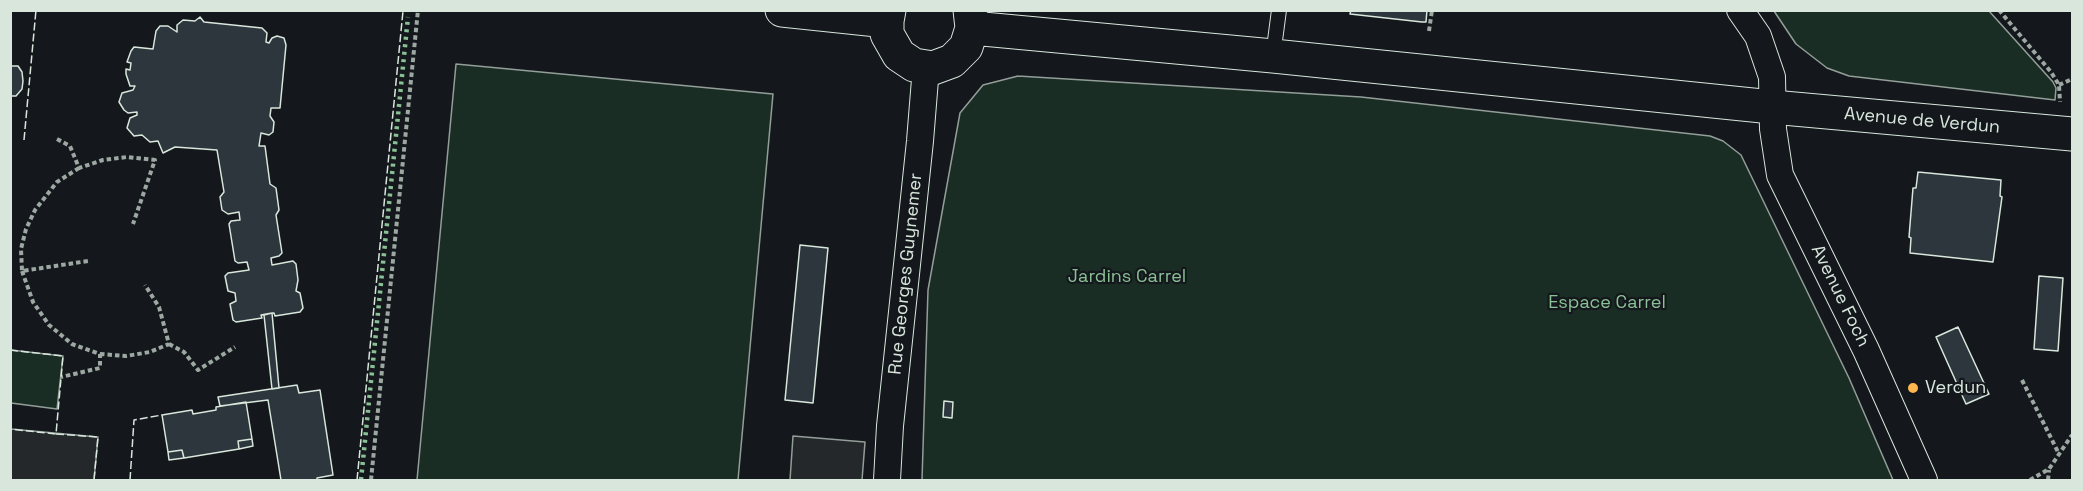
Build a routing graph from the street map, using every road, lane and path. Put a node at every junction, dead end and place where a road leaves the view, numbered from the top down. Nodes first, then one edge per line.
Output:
1 (418, 10) edge
2 (782, 10) edge
3 (1279, 10) edge
4 (1432, 10) edge
5 (1740, 10) edge
6 (1999, 10) edge
7 (888, 16) edge
8 (971, 19) edge
9 (1429, 31) dead end
10 (1273, 56) junction
11 (926, 67) junction
12 (2073, 79) edge
13 (2059, 85) junction
14 (1772, 107) junction
15 (2066, 120) edge
16 (57, 139) dead end
17 (80, 168) junction
18 (133, 224) dead end
19 (87, 261) dead end
20 (22, 271) junction
21 (145, 285) dead end
22 (169, 344) junction
23 (235, 347) dead end
24 (100, 354) junction
25 (61, 377) dead end
26 (2022, 380) dead end
27 (2073, 435) edge
28 (2059, 454) junction
29 (2049, 469) junction
30 (371, 480) edge
31 (887, 480) edge
32 (1924, 480) edge
33 (2030, 480) edge
34 (2048, 480) edge

1 - 30 path
2 - 7 street
3 - 10 lane
4 - 9 path
5 - 14 street, Avenue Foch
6 - 13 path
7 - 11 street
8 - 10 street, Avenue de Verdun
8 - 11 street
10 - 14 street, Avenue de Verdun
11 - 31 street, Rue Georges Guynemer
12 - 13 path
13 - 15 path
14 - 15 street, Avenue de Verdun
14 - 32 street, Avenue Foch
16 - 17 path
17 - 18 path
17 - 20 path
19 - 20 path
20 - 24 path
21 - 22 path
22 - 23 path
22 - 24 path
24 - 25 path
26 - 28 path
27 - 28 path
28 - 29 path
29 - 33 path
29 - 34 path

